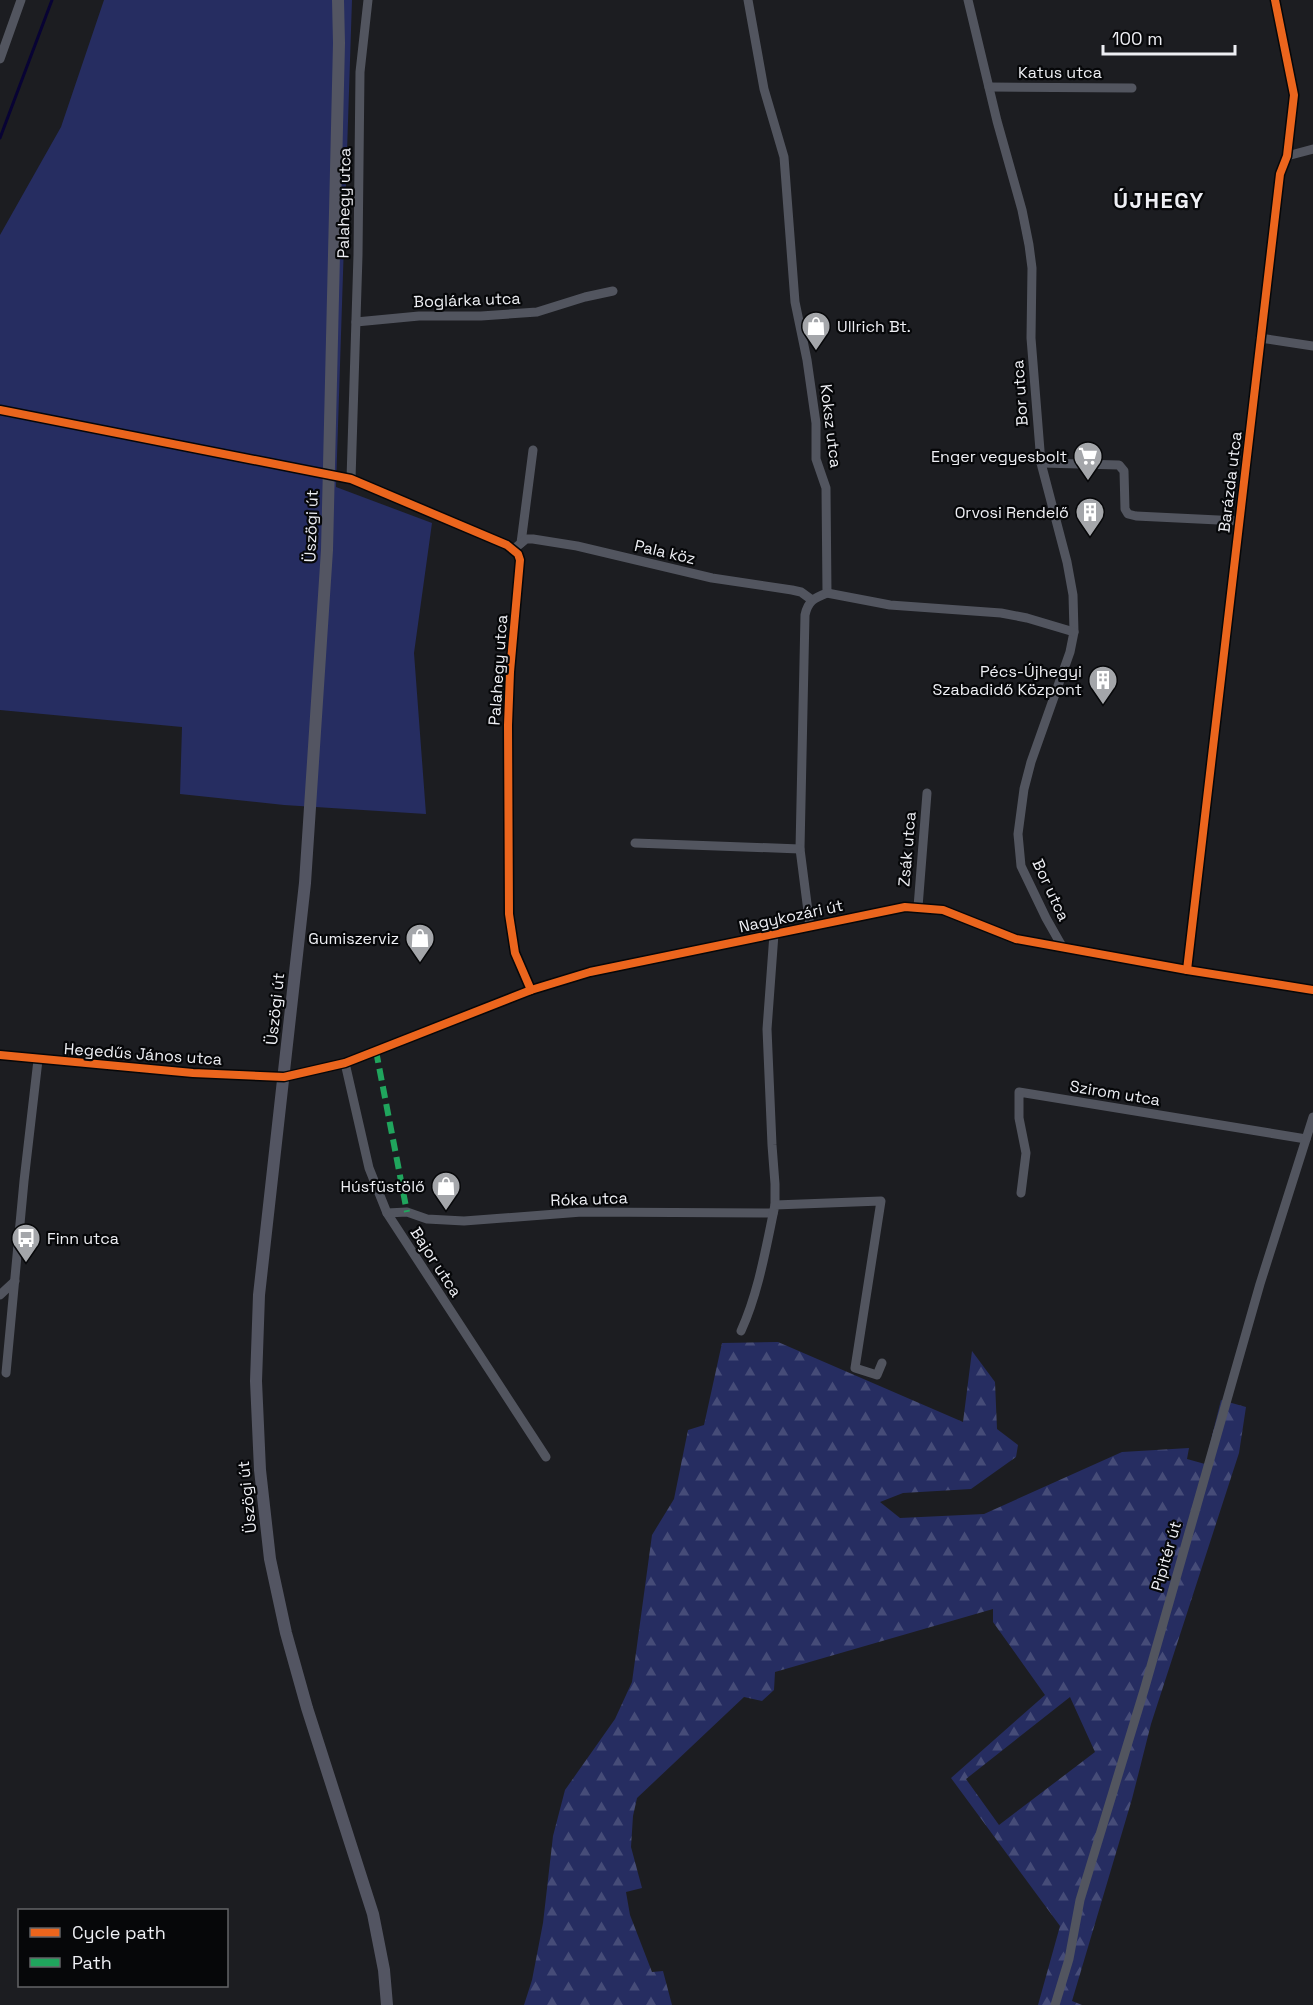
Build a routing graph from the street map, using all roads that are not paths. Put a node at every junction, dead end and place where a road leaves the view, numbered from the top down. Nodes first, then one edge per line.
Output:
1 (21, 0) edge
2 (338, 0) edge
3 (368, 0) edge
4 (748, 0) edge
5 (968, 0) edge
6 (1275, 0) edge
7 (0, 59) edge
8 (989, 87) junction
9 (1132, 88) dead end
10 (1313, 149) edge
11 (1287, 156) junction
12 (613, 291) dead end
13 (356, 322) junction
14 (1260, 338) junction
15 (1313, 346) edge
16 (0, 410) edge
17 (533, 450) dead end
18 (1041, 463) junction
19 (330, 474) junction
20 (351, 479) junction
21 (1239, 521) junction
22 (518, 546) junction
23 (827, 593) junction
24 (812, 600) junction
25 (1074, 632) junction
26 (927, 793) dead end
27 (635, 843) dead end
28 (800, 849) junction
29 (918, 907) junction
30 (810, 927) junction
31 (774, 934) junction
32 (1063, 948) junction
33 (1187, 970) junction
34 (531, 990) junction
35 (1313, 990) edge
36 (0, 1055) edge
37 (38, 1060) junction
38 (345, 1063) junction
39 (284, 1077) junction
40 (1313, 1117) edge
41 (1306, 1139) junction
42 (1021, 1193) dead end
43 (774, 1209) junction
44 (387, 1213) junction
45 (15, 1281) junction
46 (0, 1295) edge
47 (10, 1331) junction
48 (741, 1331) dead end
49 (0, 1336) edge
50 (882, 1363) dead end
51 (6, 1373) dead end
52 (546, 1457) dead end
53 (387, 2005) edge
54 (1055, 2005) edge

1 - 7 street
2 - 19 main road, Üszögi út
3 - 13 street, Palahegy utca
4 - 23 street, Koksz utca
5 - 8 street, Bor utca
6 - 11 street, Barázda utca
8 - 9 street, Katus utca
8 - 18 street, Bor utca
10 - 11 street
11 - 14 street, Barázda utca
12 - 13 street, Boglárka utca
13 - 20 street, Palahegy utca
14 - 15 street
14 - 21 street, Barázda utca
16 - 19 street
17 - 22 street, Palahegy utca
18 - 21 street
18 - 25 street, Bor utca
19 - 20 street
19 - 39 main road, Üszögi út
20 - 22 street
21 - 33 street, Barázda utca
22 - 24 street, Pala köz
22 - 34 street, Palahegy utca
23 - 24 street
23 - 25 street
24 - 28 street
25 - 32 street, Bor utca
26 - 29 street, Zsák utca
27 - 28 street
28 - 30 street
29 - 30 street, Nagykozári út
29 - 32 street, Nagykozári út
30 - 31 street, Nagykozári út
31 - 34 street, Nagykozári út
31 - 43 street
32 - 33 street, Nagykozári út
33 - 35 street, Nagykozári út
34 - 38 street, Nagykozári út
36 - 37 street, Hegedűs János utca
37 - 39 street, Hegedűs János utca
37 - 45 street
38 - 39 street, Nagykozári út
38 - 44 street, Bajor utca
39 - 53 main road, Üszögi út
40 - 41 street, Pipitér út
41 - 42 street, Szirom utca
41 - 54 street, Pipitér út
43 - 44 street, Róka utca
43 - 48 street
43 - 50 street, Róka utca
44 - 52 street, Bajor utca
45 - 46 street
45 - 47 street
47 - 49 street
47 - 51 street

